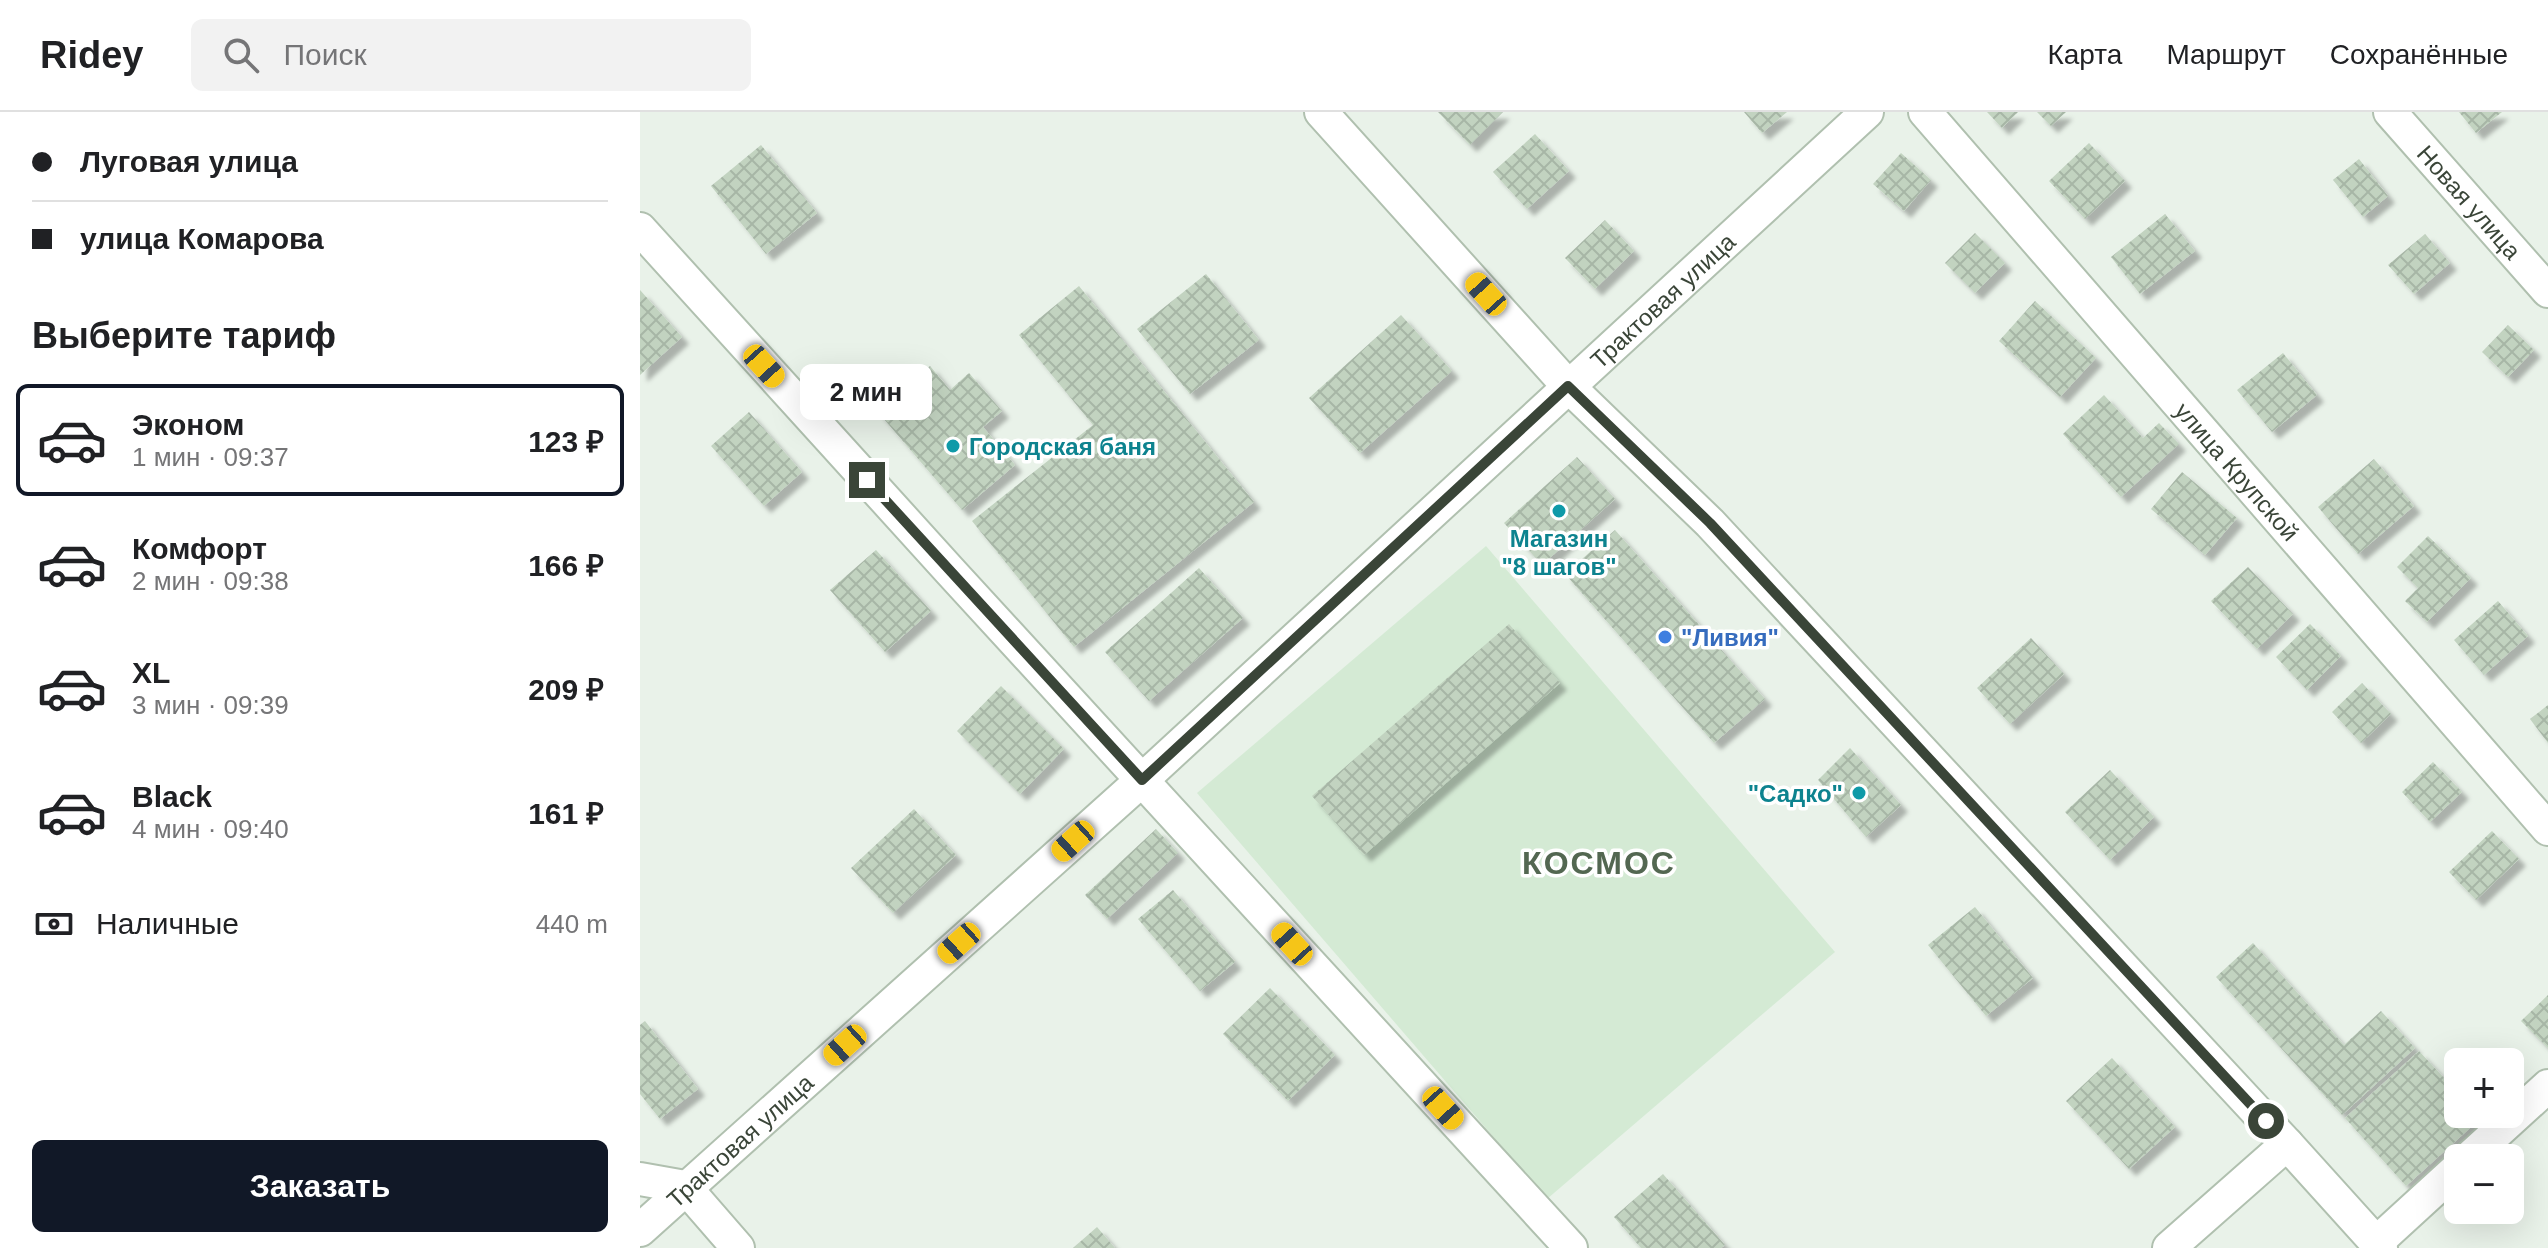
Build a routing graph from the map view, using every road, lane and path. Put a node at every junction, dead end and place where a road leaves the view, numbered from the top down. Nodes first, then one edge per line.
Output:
1 (1321, 112) edge
2 (1867, 112) edge
3 (1925, 112) edge
4 (2390, 112) edge
5 (640, 229) edge
6 (2548, 291) edge
7 (1568, 386) junction
8 (1142, 780) junction
9 (2548, 829) edge
10 (2548, 1086) edge
11 (2287, 1144) junction
12 (2484, 1144) edge
13 (640, 1179) edge
14 (2444, 1181) edge
15 (685, 1187) junction
16 (640, 1230) edge
17 (2378, 1245) edge
18 (738, 1248) edge
19 (1571, 1248) edge
20 (2169, 1248) edge

1 - 7 street
2 - 7 street, Трактовая улица
3 - 9 street, улица Крупской
4 - 6 street, Новая улица
5 - 8 street
7 - 8 street, Трактовая улица
7 - 11 street
8 - 15 street, Трактовая улица
8 - 19 street
10 - 12 street
11 - 17 street
11 - 20 street
13 - 15 street
14 - 17 street
15 - 16 street, Трактовая улица
15 - 18 street

